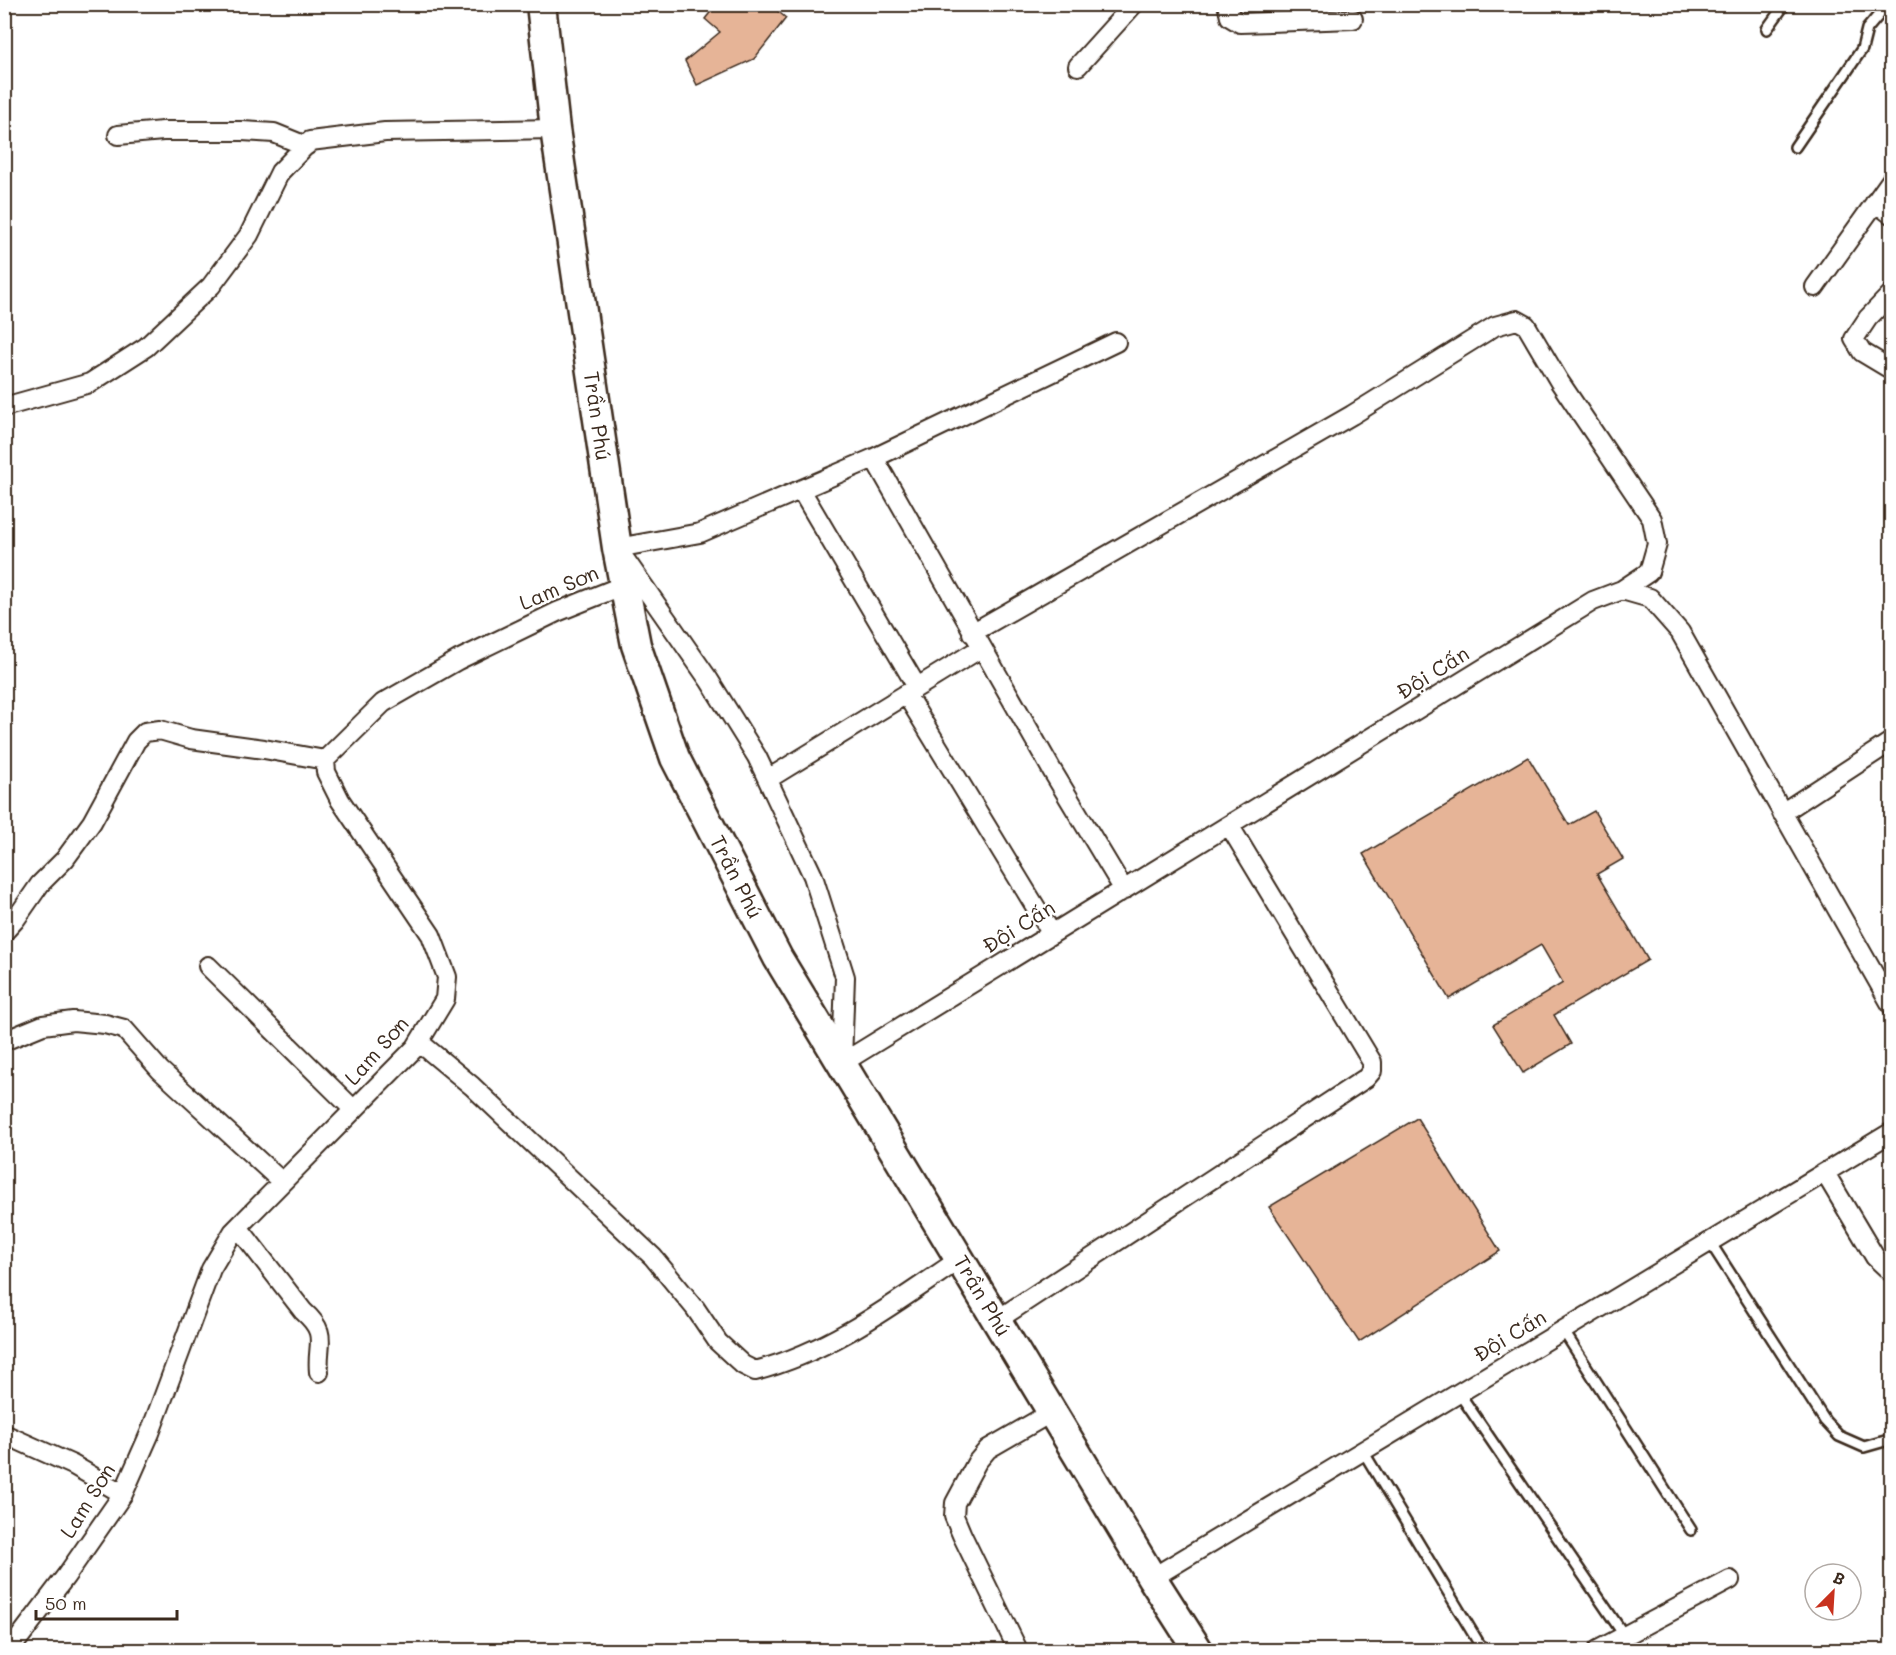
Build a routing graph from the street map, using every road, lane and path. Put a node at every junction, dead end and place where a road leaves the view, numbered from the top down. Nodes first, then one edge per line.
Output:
1 (541, 4) edge
2 (1134, 4) edge
3 (1227, 4) edge
4 (1785, 4) edge
5 (1888, 4) edge
6 (1353, 19) dead end
7 (1767, 29) dead end
8 (1078, 66) dead end
9 (555, 129) junction
10 (118, 135) dead end
11 (306, 146) junction
12 (1795, 147) dead end
13 (1892, 179) edge
14 (1875, 202) junction
15 (1892, 215) edge
16 (1815, 287) dead end
17 (1892, 293) edge
18 (1116, 342) dead end
19 (1892, 370) edge
20 (4, 406) edge
21 (874, 458) junction
22 (801, 490) junction
23 (617, 548) junction
24 (624, 585) junction
25 (1622, 590) junction
26 (977, 640) junction
27 (912, 690) junction
28 (1892, 741) edge
29 (325, 760) junction
30 (768, 779) junction
31 (1782, 813) junction
32 (1229, 825) junction
33 (1124, 890) junction
34 (4, 932) edge
35 (1052, 934) junction
36 (208, 966) dead end
37 (1892, 1006) edge
38 (4, 1041) edge
39 (419, 1042) junction
40 (842, 1063) junction
41 (354, 1110) junction
42 (1892, 1132) edge
43 (1825, 1173) junction
44 (282, 1182) junction
45 (238, 1227) junction
46 (1710, 1242) junction
47 (960, 1259) junction
48 (1892, 1273) edge
49 (997, 1320) junction
50 (1563, 1330) junction
51 (319, 1372) dead end
52 (1459, 1393) junction
53 (1052, 1412) junction
54 (4, 1434) edge
55 (1892, 1439) edge
56 (1363, 1451) junction
57 (123, 1494) junction
58 (1691, 1530) dead end
59 (1152, 1578) junction
60 (1730, 1580) dead end
61 (1624, 1635) junction
62 (10, 1650) edge
63 (1018, 1650) edge
64 (1198, 1650) edge
65 (1483, 1650) edge
66 (1598, 1650) edge

1 - 9 highway, Trần Phú
2 - 8 street
3 - 6 street
4 - 7 lane
5 - 12 lane
9 - 11 street
9 - 23 highway, Trần Phú
10 - 11 street
11 - 20 street
13 - 14 street
14 - 15 street
14 - 16 street
17 - 19 street
18 - 21 street
21 - 22 street
21 - 26 street
22 - 23 street
22 - 27 street
23 - 24 highway, Trần Phú
23 - 30 street
24 - 29 street, Lam Sơn
24 - 40 highway, Trần Phú
25 - 26 street, Đội Cấn
25 - 31 street
25 - 32 street, Đội Cấn
26 - 27 street, Đội Cấn
26 - 33 street
27 - 30 street, Đội Cấn
27 - 35 street
28 - 31 street
29 - 34 street
29 - 39 street, Lam Sơn
30 - 40 street
31 - 37 street
32 - 33 street, Đội Cấn
32 - 49 street
33 - 35 street, Đội Cấn
35 - 40 street, Đội Cấn
36 - 41 street
38 - 44 street
39 - 41 street, Lam Sơn
39 - 47 street
40 - 47 highway, Trần Phú
41 - 44 street, Lam Sơn
42 - 43 street, Đội Cấn
43 - 46 street, Đội Cấn
43 - 48 street
44 - 45 street, Lam Sơn
45 - 51 street
45 - 57 street, Lam Sơn
46 - 50 street, Đội Cấn
46 - 55 lane
47 - 49 highway, Trần Phú
49 - 53 highway, Trần Phú
50 - 52 street, Đội Cấn
50 - 58 lane
52 - 56 street, Đội Cấn
52 - 61 lane
53 - 59 highway, Trần Phú
53 - 63 street
54 - 57 street
56 - 59 street, Đội Cấn
56 - 65 lane
57 - 62 street, Lam Sơn
59 - 64 highway, Trần Phú
60 - 61 street
61 - 66 street

